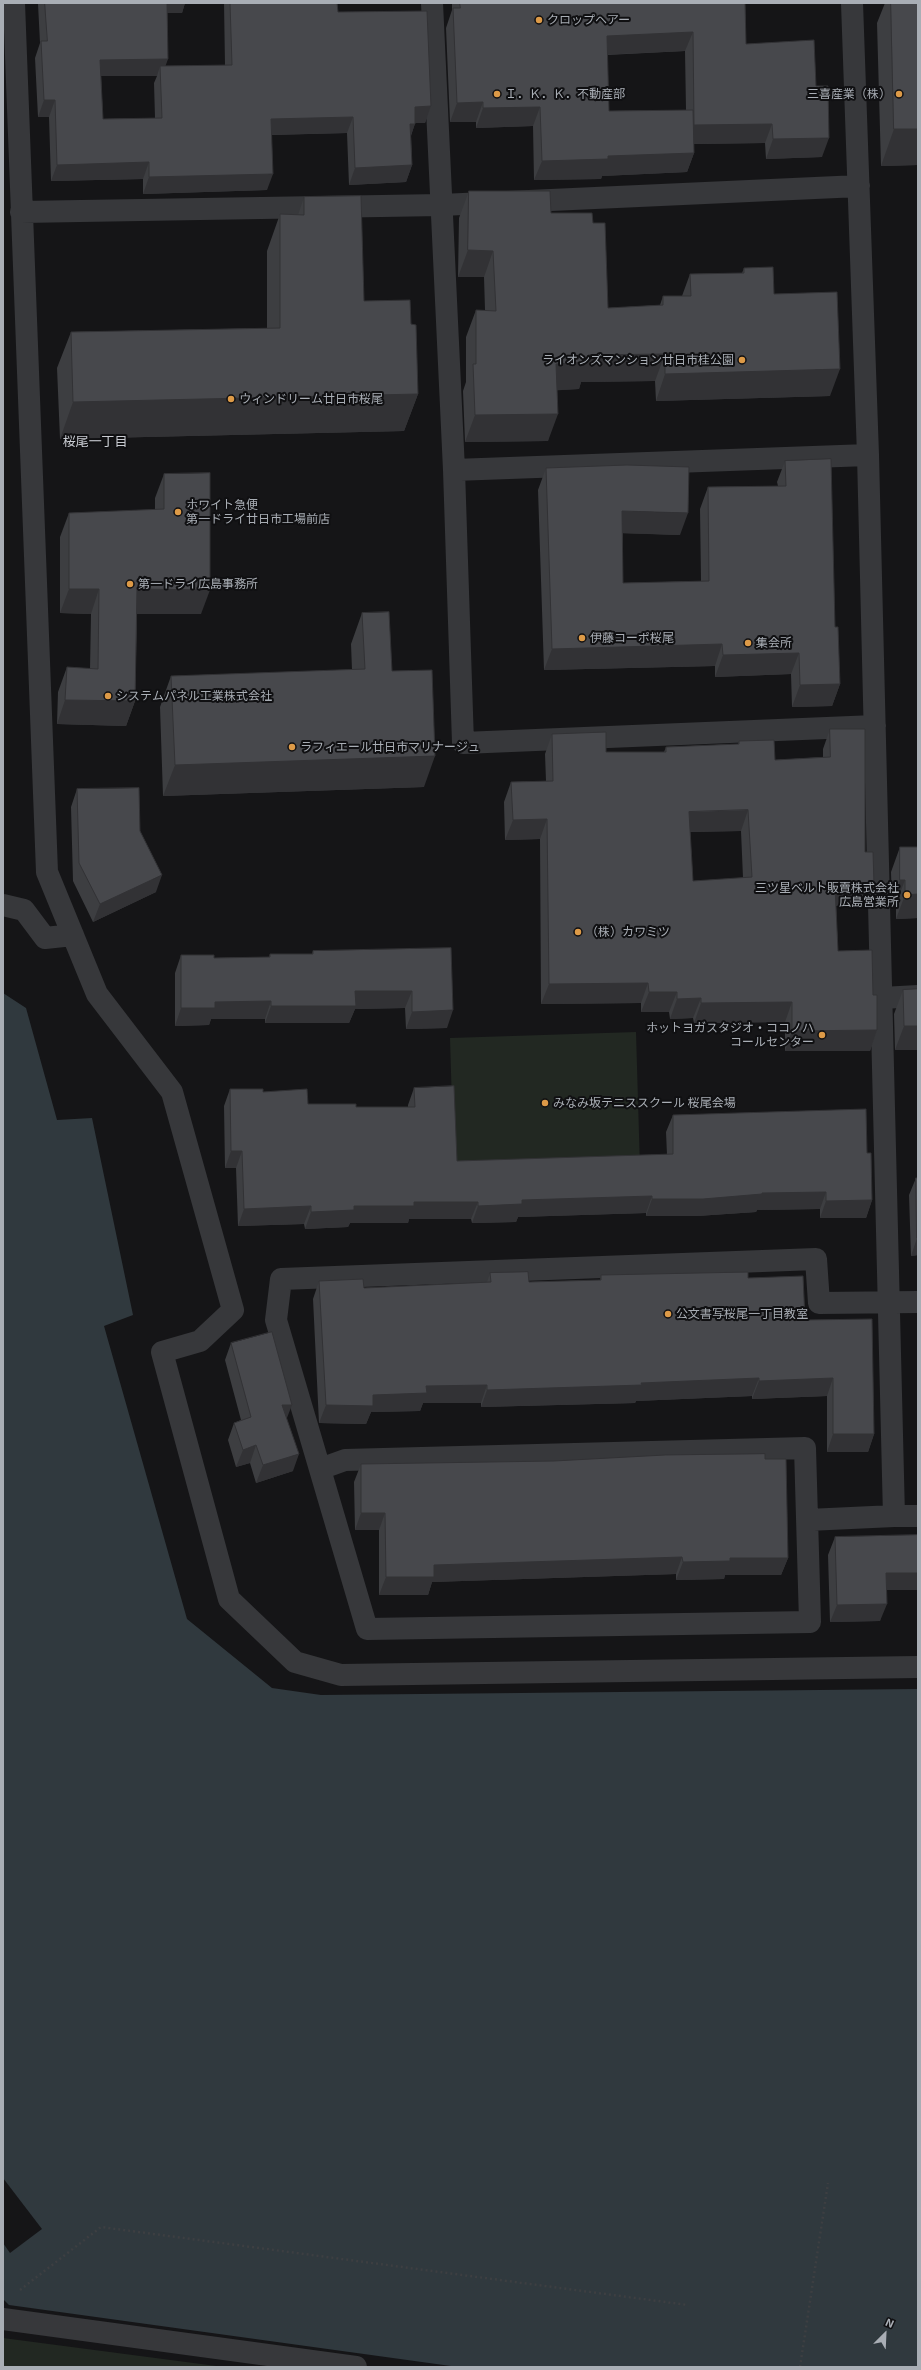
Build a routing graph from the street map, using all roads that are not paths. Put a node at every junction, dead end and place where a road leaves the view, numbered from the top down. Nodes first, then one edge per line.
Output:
1 (14, 3) edge
2 (432, 3) edge
3 (852, 3) edge
4 (859, 186) junction
5 (441, 205) junction
6 (21, 212) junction
7 (868, 455) junction
8 (454, 470) junction
9 (875, 726) junction
10 (3, 905) edge
11 (73, 935) junction
12 (918, 996) edge
13 (882, 998) junction
14 (888, 1302) junction
15 (918, 1302) edge
16 (320, 1468) junction
17 (894, 1516) junction
18 (918, 1516) edge
19 (808, 1520) junction
20 (918, 1667) edge
21 (3, 2319) edge
22 (356, 2367) edge

1 - 6 street
2 - 5 street
3 - 4 street
4 - 5 street
4 - 7 street
5 - 6 street
5 - 8 street
6 - 11 street
7 - 8 street
7 - 9 street
8 - 9 street
9 - 13 street
10 - 11 street
11 - 20 street
12 - 13 street
13 - 14 street
14 - 15 street
14 - 16 street
14 - 17 street
16 - 19 street
16 - 19 street
17 - 18 street
17 - 19 street
21 - 22 street

